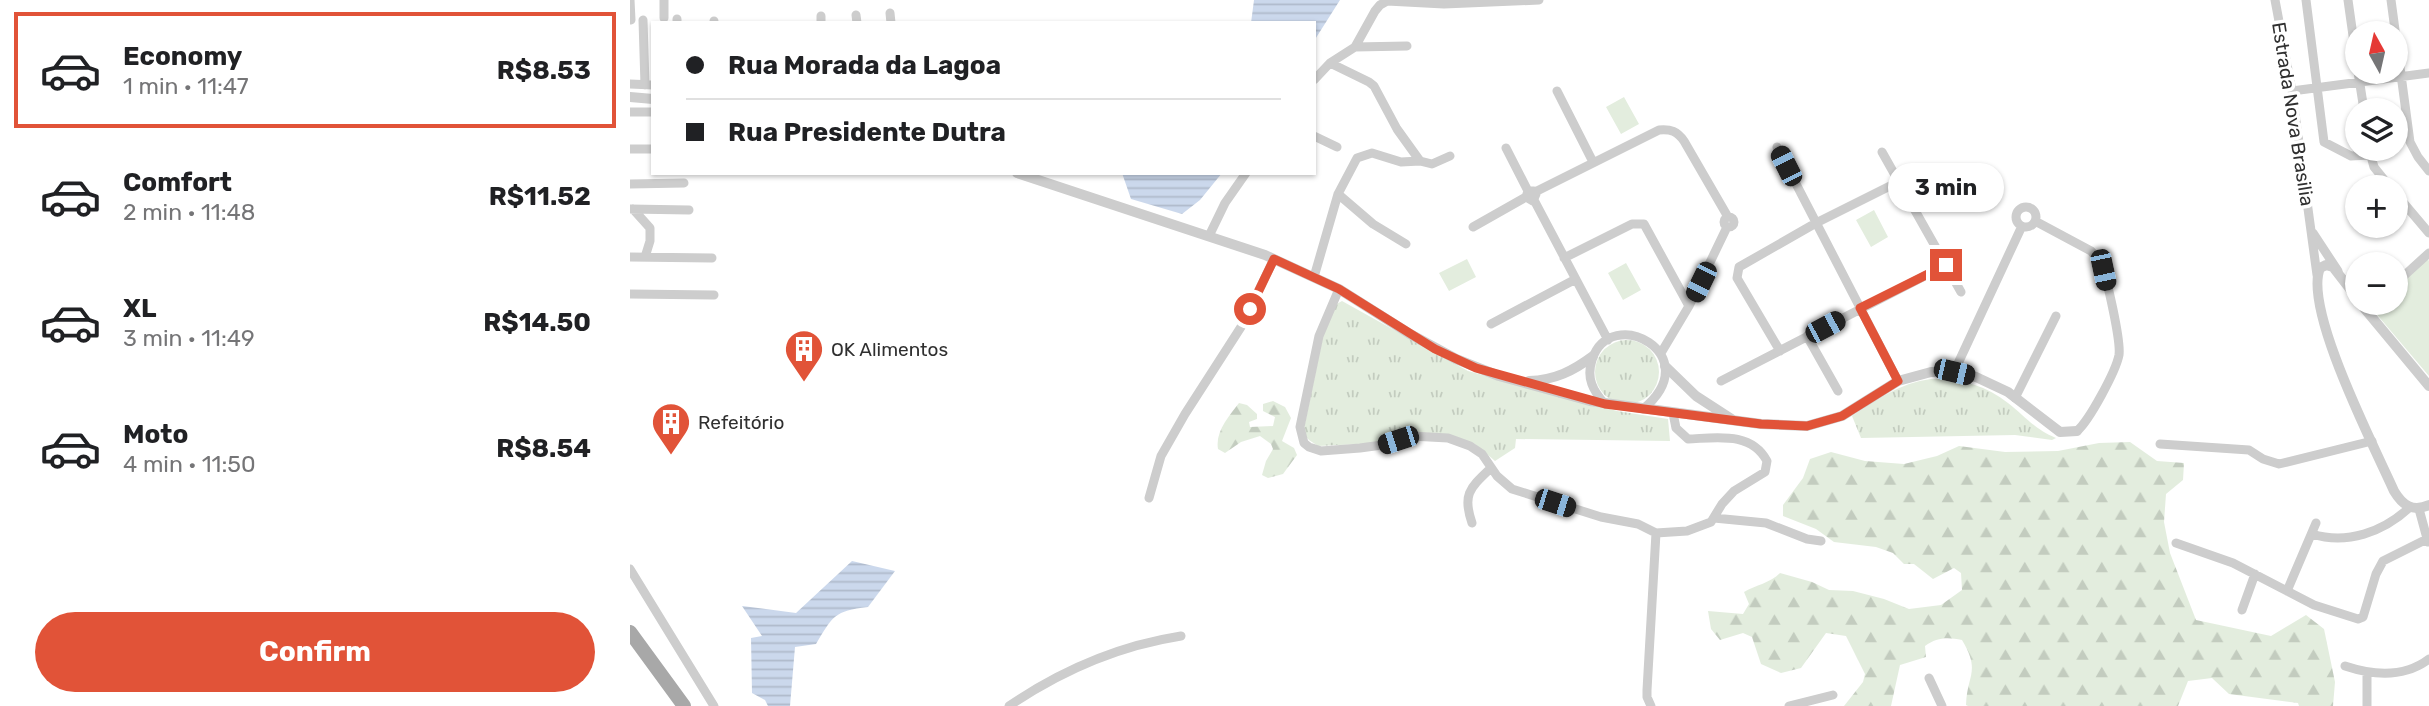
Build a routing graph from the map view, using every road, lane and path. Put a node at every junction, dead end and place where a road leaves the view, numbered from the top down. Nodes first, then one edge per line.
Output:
1 (630, 0) edge
2 (664, 0) edge
3 (1539, 0) edge
4 (2276, 0) edge
5 (2305, 0) edge
6 (2348, 0) edge
7 (2391, 0) edge
8 (664, 18) dead end
9 (631, 20) edge
10 (643, 20) dead end
11 (2351, 21) edge
12 (2394, 21) edge
13 (1407, 46) dead end
14 (1355, 47) junction
15 (1330, 63) junction
16 (2429, 73) edge
17 (2408, 75) edge
18 (1316, 78) edge
19 (2345, 81) edge
20 (630, 84) edge
21 (2404, 84) edge
22 (649, 85) edge
23 (2316, 88) junction
24 (1557, 91) dead end
25 (2292, 91) junction
26 (630, 97) edge
27 (651, 99) edge
28 (630, 112) edge
29 (651, 112) edge
30 (1316, 137) edge
31 (1337, 147) dead end
32 (1777, 147) dead end
33 (1506, 148) dead end
34 (630, 149) edge
35 (651, 149) edge
36 (1882, 152) dead end
37 (2345, 153) edge
38 (1450, 156) dead end
39 (1420, 161) junction
40 (1593, 162) junction
41 (1922, 170) dead end
42 (2429, 171) edge
43 (1023, 175) edge
44 (1245, 175) edge
45 (684, 183) dead end
46 (1899, 183) junction
47 (630, 184) edge
48 (1338, 194) junction
49 (1531, 195) junction
50 (2408, 208) edge
51 (632, 209) edge
52 (688, 210) dead end
53 (2035, 220) junction
54 (1816, 223) junction
55 (2022, 226) junction
56 (1473, 227) dead end
57 (2311, 228) junction
58 (2429, 233) edge
59 (1209, 236) junction
60 (1406, 244) dead end
61 (630, 257) edge
62 (645, 257) junction
63 (712, 258) dead end
64 (1564, 258) junction
65 (1274, 259) junction
66 (2427, 259) edge
67 (1946, 265) junction
68 (2338, 272) junction
69 (2408, 274) edge
70 (1314, 277) junction
71 (1574, 279) junction
72 (2317, 279) junction
73 (2345, 282) edge
74 (1339, 289) junction
75 (1961, 292) dead end
76 (630, 294) edge
77 (714, 295) dead end
78 (1689, 306) junction
79 (1860, 308) junction
80 (2375, 315) edge
81 (2056, 316) dead end
82 (1492, 324) dead end
83 (1807, 336) junction
84 (1608, 340) junction
85 (1780, 351) junction
86 (1661, 354) junction
87 (1593, 356) junction
88 (1665, 366) junction
89 (1954, 372) junction
90 (1721, 381) dead end
91 (1898, 381) junction
92 (1518, 382) junction
93 (2429, 386) edge
94 (1838, 391) dead end
95 (2015, 398) junction
96 (1605, 404) junction
97 (1643, 409) junction
98 (1673, 413) junction
99 (1735, 421) junction
100 (2077, 431) joint
101 (2372, 442) junction
102 (2160, 444) dead end
103 (1491, 468) junction
104 (1149, 498) dead end
105 (2419, 507) edge
106 (1714, 518) junction
107 (1472, 523) dead end
108 (2316, 523) dead end
109 (1656, 533) junction
110 (2312, 534) junction
111 (1821, 541) dead end
112 (2428, 541) edge
113 (2176, 543) dead end
114 (630, 569) edge
115 (2255, 574) junction
116 (2287, 591) junction
117 (2242, 610) dead end
118 (630, 632) edge
119 (1181, 636) dead end
120 (2429, 659) edge
121 (2345, 666) dead end
122 (2367, 673) junction
123 (1929, 678) dead end
124 (1833, 695) dead end
125 (684, 706) edge
126 (714, 706) edge
127 (1009, 706) edge
128 (1651, 706) edge
129 (1789, 706) edge
130 (1942, 706) edge
131 (2367, 706) edge

1 - 9 street
2 - 8 street
3 - 14 street
4 - 25 street, Estrada Nova Brasilia
5 - 23 street
6 - 11 street
7 - 12 street
10 - 22 street
13 - 14 street
14 - 15 street
15 - 18 street
15 - 39 street
16 - 17 street
19 - 23 street
20 - 22 street
21 - 42 street
23 - 25 street
23 - 37 street
24 - 40 street
25 - 57 street, Estrada Nova Brasilia
26 - 27 street
28 - 29 street
30 - 31 street
32 - 54 street
33 - 49 street
34 - 35 street
36 - 46 street
38 - 39 street
39 - 48 street
40 - 49 street
40 - 78 street
41 - 46 street
43 - 59 street
44 - 59 street
45 - 47 street
46 - 54 street
46 - 67 street
48 - 60 street
48 - 70 street
49 - 56 street
49 - 64 street
50 - 58 street
51 - 52 street
51 - 62 street
53 - 55 street
53 - 55 street
53 - 100 street
54 - 79 street
54 - 85 street
55 - 89 street
57 - 68 street, Estrada Nova Brasilia
57 - 72 street, Estrada Nova Brasilia
59 - 65 street
61 - 62 street
62 - 63 street
64 - 71 street
64 - 78 street
65 - 70 street
65 - 104 street
66 - 69 street
67 - 75 street
67 - 79 street
68 - 72 street
68 - 73 street, Estrada Nova Brasilia
70 - 74 street
71 - 82 street
71 - 84 street
72 - 101 street, Estrada Nova Brasilia
74 - 92 street
74 - 103 street
76 - 77 street
78 - 86 street
79 - 83 street
79 - 91 street
80 - 93 street
81 - 95 street
83 - 85 street
83 - 94 street
84 - 86 street
84 - 87 street
85 - 90 street
86 - 88 street
87 - 92 street
87 - 96 street
88 - 97 street
88 - 99 street
89 - 91 street
89 - 95 street
91 - 99 street
92 - 96 street
95 - 100 street
96 - 97 street
97 - 98 street
98 - 99 street
98 - 106 street
101 - 102 street
101 - 105 street, Estrada Nova Brasilia
103 - 107 street
103 - 109 street
105 - 110 street
105 - 112 street
106 - 109 street
106 - 111 street
108 - 110 street
109 - 128 street
110 - 116 street
112 - 116 street
113 - 115 street
114 - 126 street
115 - 116 street
115 - 117 street
118 - 125 main road
119 - 127 street
120 - 122 street
121 - 122 street
122 - 131 street
123 - 130 street
124 - 129 street

